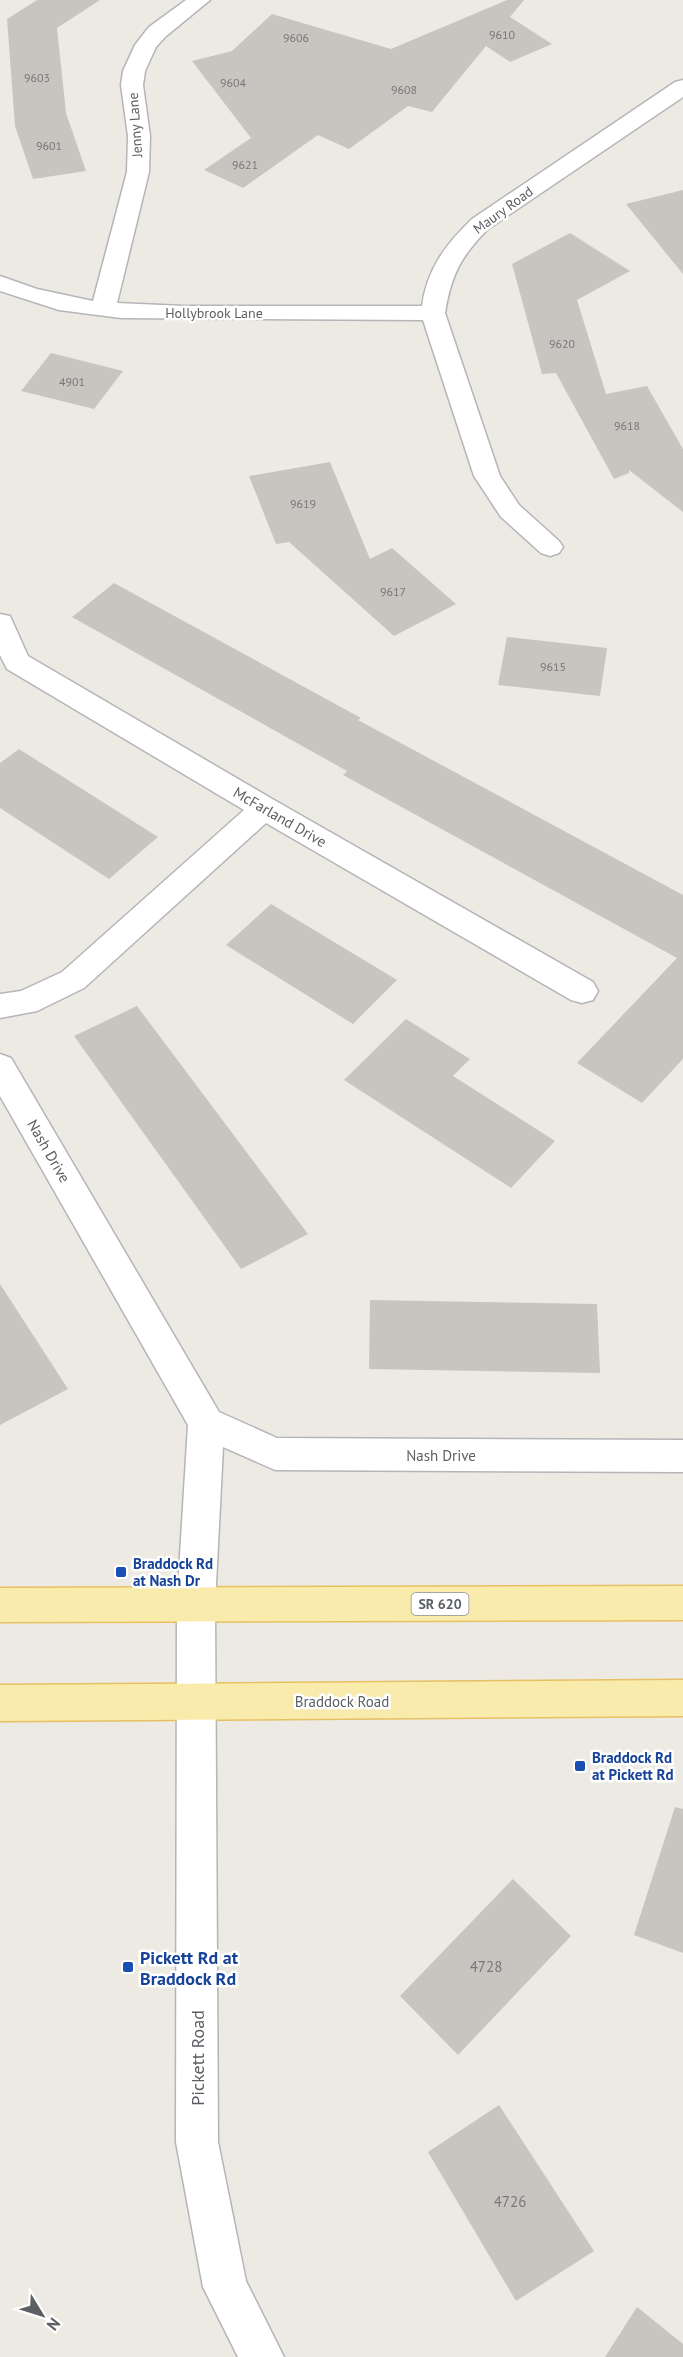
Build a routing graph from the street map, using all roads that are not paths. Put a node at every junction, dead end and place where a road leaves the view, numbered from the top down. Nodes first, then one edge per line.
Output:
1 (199, 0) edge
2 (683, 87) edge
3 (0, 283) edge
4 (103, 309) junction
5 (433, 313) junction
6 (550, 547) dead end
7 (0, 622) edge
8 (8, 666) edge
9 (264, 808) junction
10 (582, 991) dead end
11 (0, 1006) edge
12 (0, 1067) edge
13 (206, 1423) junction
14 (683, 1456) edge
15 (683, 1603) edge
16 (196, 1604) junction
17 (0, 1605) edge
18 (683, 1698) edge
19 (197, 1702) junction
20 (0, 1703) edge
21 (262, 2357) edge

1 - 4 street, Jenny Lane
2 - 5 street, Maury Road
3 - 4 street, Hollybrook Lane
4 - 5 street, Hollybrook Lane
5 - 6 street, Maury Road
7 - 8 street, McFarland Drive
8 - 9 street, McFarland Drive
9 - 10 street, McFarland Drive
9 - 11 street
12 - 13 street, Nash Drive
13 - 14 street, Nash Drive
13 - 16 street
15 - 16 main road, SR 620
16 - 17 main road, SR 620
16 - 19 street, Pickett Road
18 - 19 main road, Braddock Road
19 - 20 main road, Braddock Road
19 - 21 street, Pickett Road

